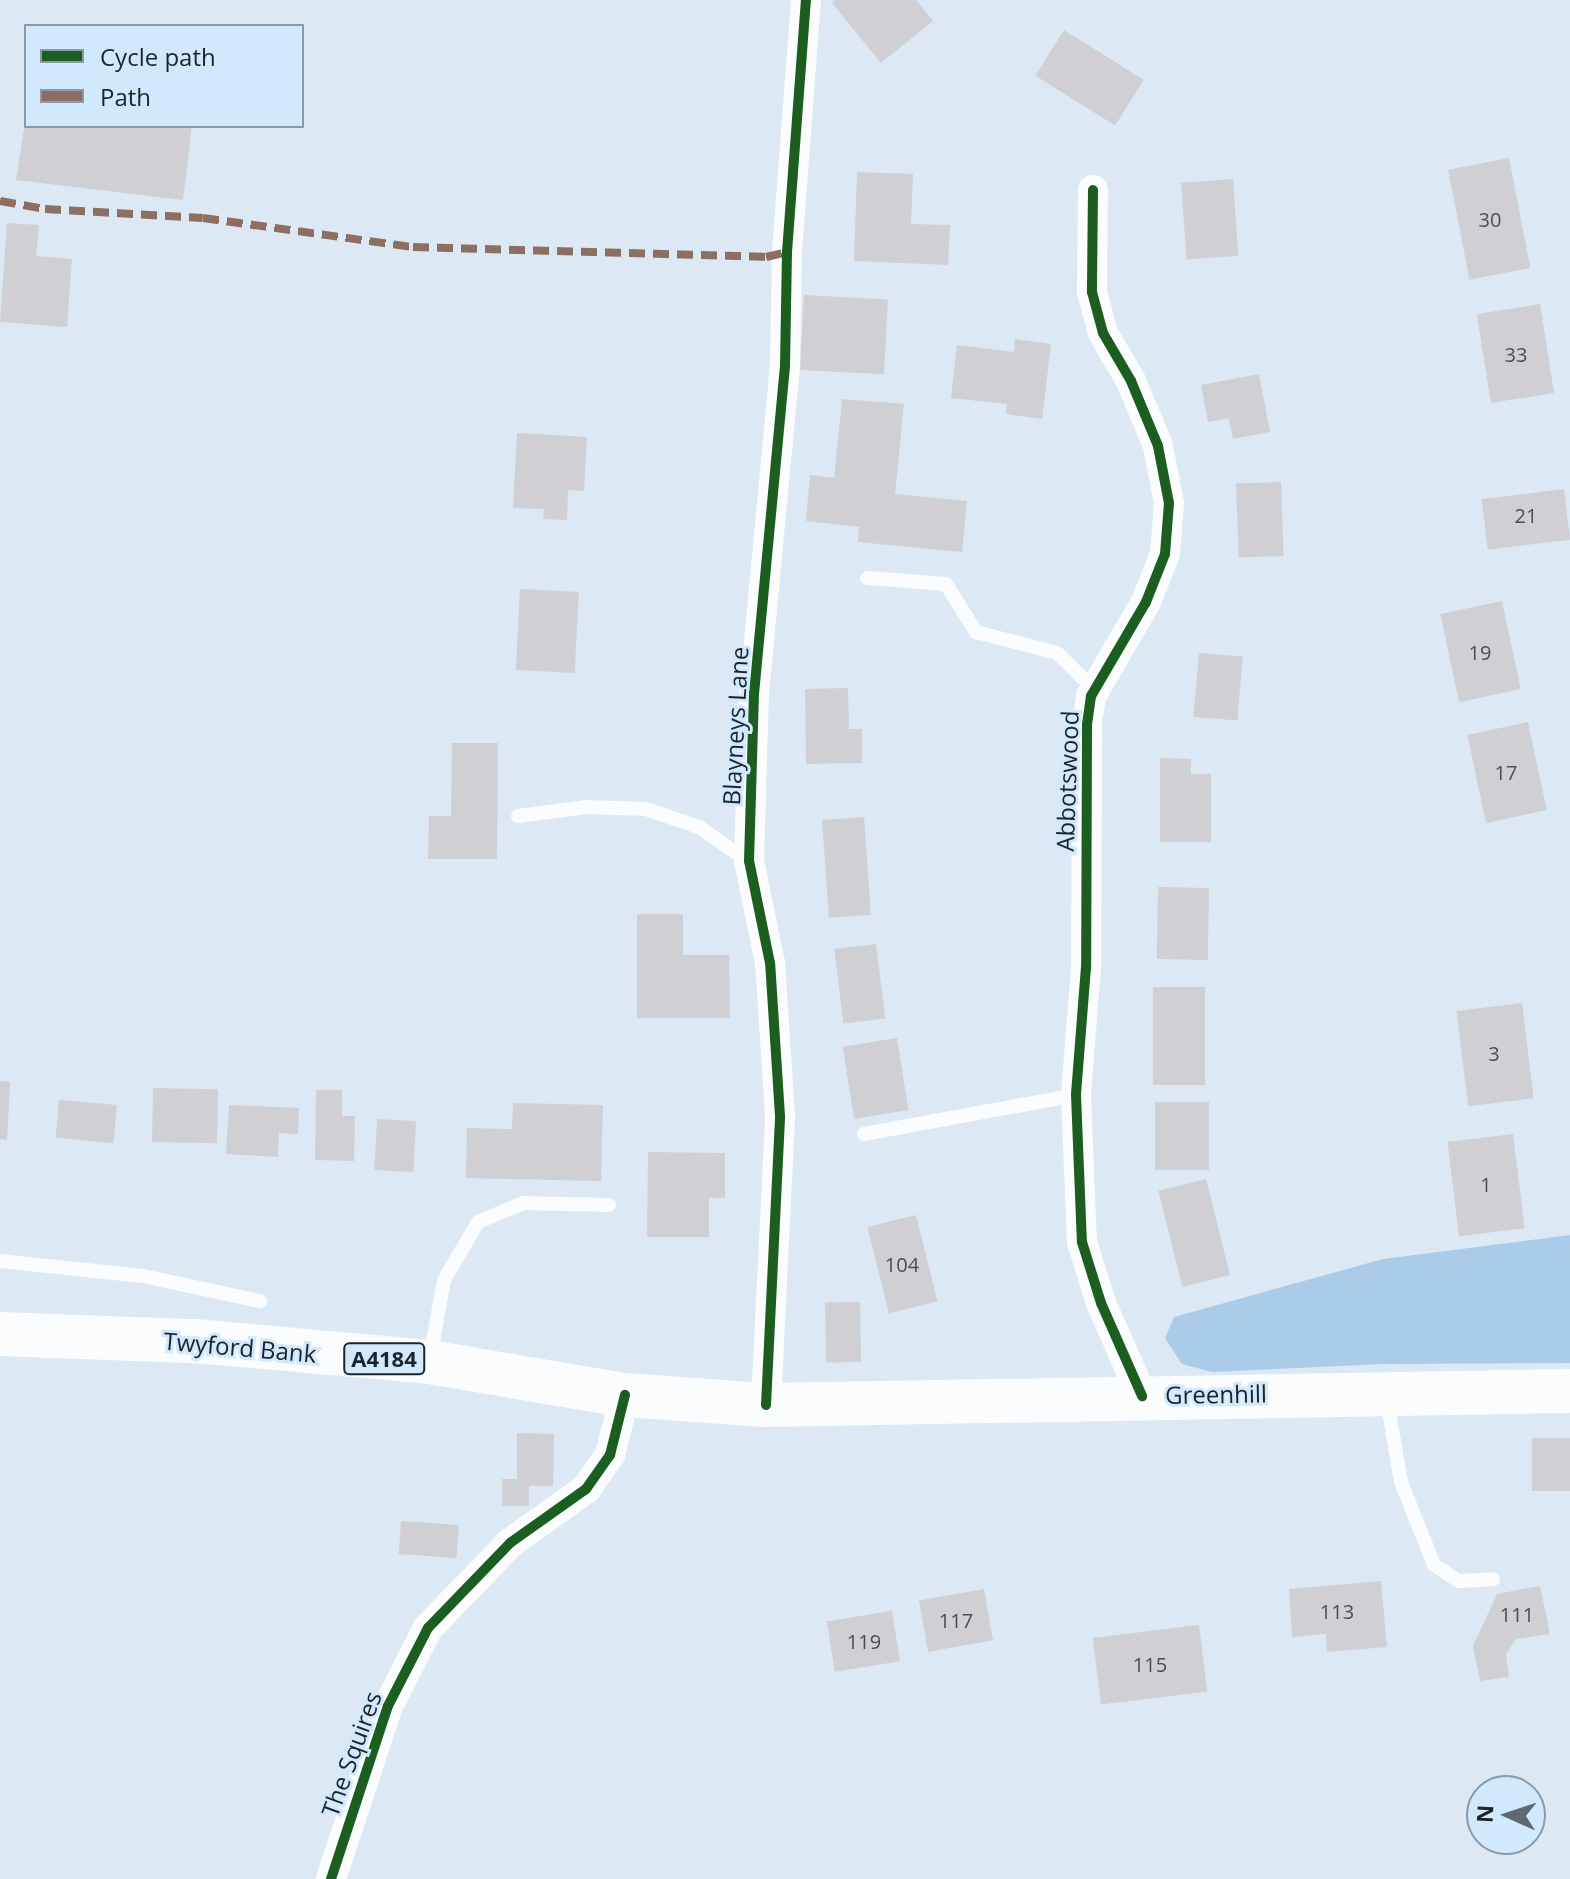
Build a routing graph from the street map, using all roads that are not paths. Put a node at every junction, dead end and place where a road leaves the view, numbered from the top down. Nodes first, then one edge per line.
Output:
1 (806, 0) edge
2 (1093, 190) dead end
3 (867, 578) dead end
4 (1095, 690) junction
5 (518, 816) dead end
6 (749, 861) junction
7 (1076, 1095) junction
8 (864, 1134) dead end
9 (609, 1205) dead end
10 (0, 1261) edge
11 (260, 1301) dead end
12 (0, 1334) edge
13 (429, 1362) junction
14 (1386, 1391) junction
15 (1570, 1391) edge
16 (625, 1395) junction
17 (1142, 1396) junction
18 (766, 1405) junction
19 (1493, 1579) dead end
20 (331, 1879) edge

1 - 6 street, Blayneys Lane
2 - 4 street, Abbotswood
3 - 4 lane
4 - 7 street, Abbotswood
5 - 6 lane
6 - 18 street, Blayneys Lane
7 - 8 lane
7 - 17 street, Abbotswood
9 - 13 lane
10 - 11 lane
12 - 13 main road, Twyford Bank / A4184
13 - 16 main road, Twyford Bank / A4184
14 - 15 main road, Greenhill / A4184
14 - 17 main road, Greenhill / A4184
14 - 19 lane
16 - 18 main road, Twyford Bank / A4184
16 - 20 street, The Squires
17 - 18 main road, Greenhill / A4184

